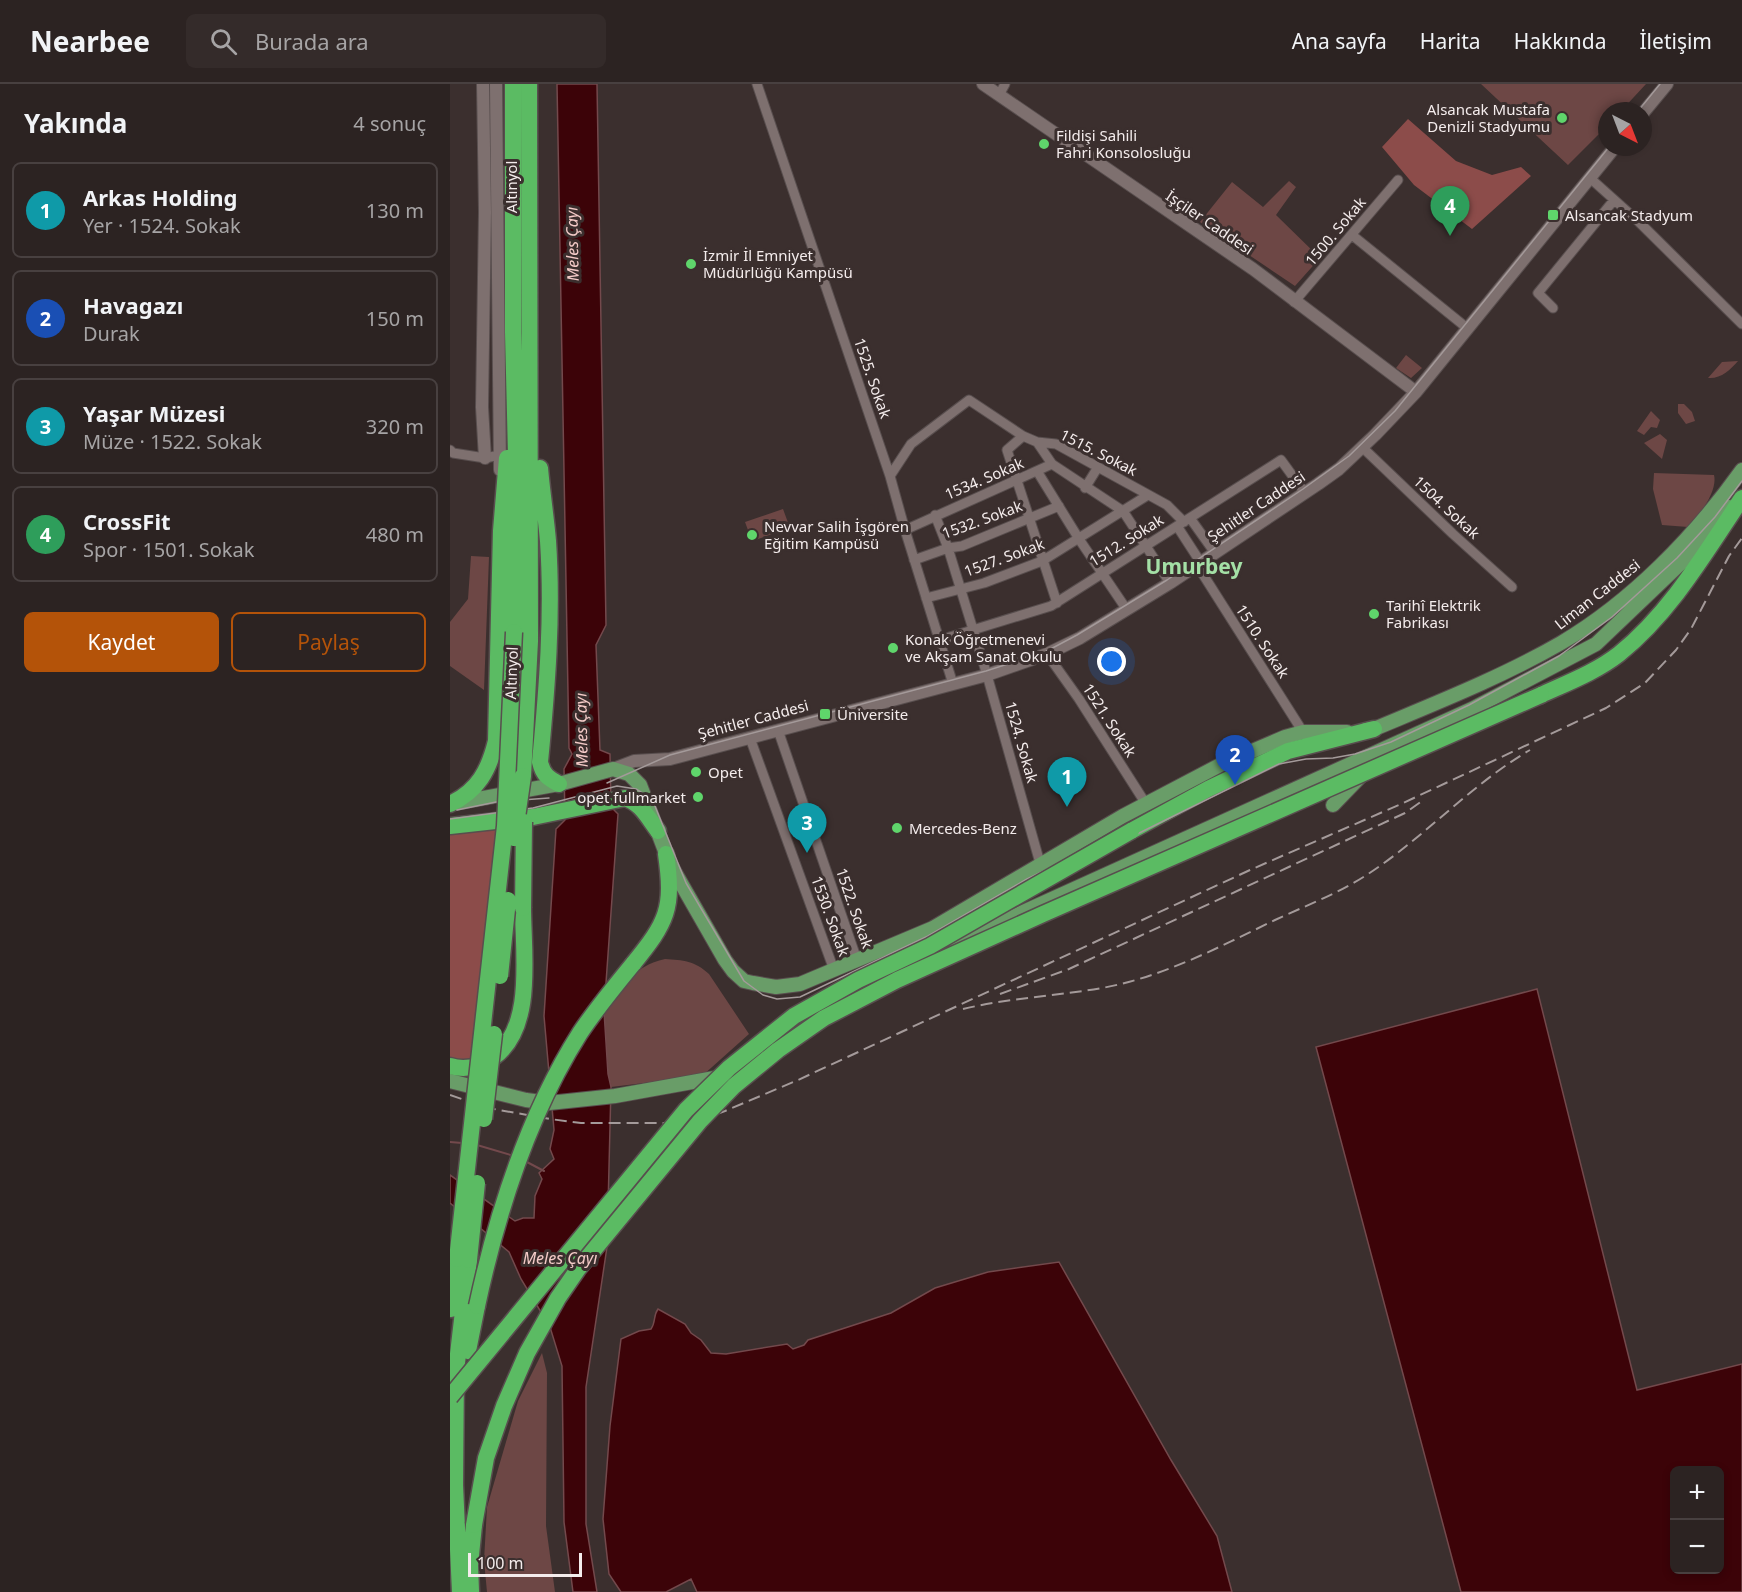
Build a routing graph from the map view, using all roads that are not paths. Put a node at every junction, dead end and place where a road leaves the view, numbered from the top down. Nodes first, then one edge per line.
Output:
1 (483, 84) edge
2 (496, 84) edge
3 (513, 84) edge
4 (529, 84) edge
5 (757, 84) edge
6 (983, 84) edge
7 (1667, 84) edge
8 (1002, 89) edge
9 (1652, 102) edge
10 (1608, 156) edge
11 (1590, 178) junction
12 (1398, 180) dead end
13 (1614, 200) junction
14 (1352, 235) junction
15 (1294, 302) junction
16 (1553, 308) dead end
17 (1742, 324) edge
18 (1467, 328) junction
19 (514, 369) junction
20 (1416, 392) junction
21 (530, 394) junction
22 (1023, 436) junction
23 (1037, 442) junction
24 (1362, 447) junction
25 (450, 450) edge
26 (500, 455) junction
27 (485, 458) junction
28 (1052, 464) junction
29 (1098, 467) junction
30 (1742, 470) edge
31 (1037, 471) junction
32 (890, 476) junction
33 (1018, 479) junction
34 (1085, 488) junction
35 (1742, 492) edge
36 (1305, 493) junction
37 (1148, 495) junction
38 (1742, 498) edge
39 (1059, 506) junction
40 (1123, 511) junction
41 (935, 515) junction
42 (1029, 518) junction
43 (1183, 522) junction
44 (904, 530) junction
45 (501, 531) junction
46 (1079, 539) junction
47 (1145, 546) junction
48 (948, 548) junction
49 (1215, 554) junction
50 (914, 560) junction
51 (1042, 561) junction
52 (1199, 564) junction
53 (1102, 573) junction
54 (1170, 584) junction
55 (1512, 587) dead end
56 (960, 588) junction
57 (926, 598) junction
58 (1057, 603) junction
59 (1127, 610) junction
60 (973, 631) junction
61 (940, 640) junction
62 (1047, 654) junction
63 (987, 675) junction
64 (953, 684) junction
65 (1374, 729) junction
66 (778, 730) junction
67 (1303, 732) junction
68 (750, 738) junction
69 (1389, 748) junction
70 (614, 769) junction
71 (523, 776) junction
72 (559, 784) junction
73 (450, 804) edge
74 (1146, 804) junction
75 (1333, 805) dead end
76 (450, 826) edge
77 (657, 831) junction
78 (666, 854) junction
79 (1040, 863) junction
80 (857, 960) junction
81 (834, 970) junction
82 (450, 1066) edge
83 (450, 1081) edge
84 (463, 1259) junction
85 (450, 1319) edge
86 (450, 1397) edge
87 (456, 1425) junction
88 (460, 1592) edge
89 (471, 1592) edge

1 - 27 street
2 - 26 street
3 - 19 highway, Altınyol
4 - 21 highway, Altınyol
5 - 32 street, 1525. Sokak
6 - 8 street, İşçiler Caddesi
7 - 9 street
8 - 15 street, İşçiler Caddesi
10 - 11 street, Şehitler Caddesi
11 - 13 street
11 - 18 street, Şehitler Caddesi
12 - 14 street, 1500. Sokak
13 - 16 street
13 - 17 street
14 - 15 street, 1500. Sokak
14 - 18 street
15 - 20 street, İşçiler Caddesi
18 - 20 street, Şehitler Caddesi
19 - 45 highway
19 - 84 highway, Altınyol, bridge
20 - 24 street, Şehitler Caddesi
21 - 71 highway, Altınyol
21 - 72 highway
22 - 23 street, 1515. Sokak
22 - 32 street, 1515. Sokak
22 - 33 street
23 - 28 street, 1534. Sokak
23 - 29 street, 1515. Sokak
24 - 36 street, Şehitler Caddesi
24 - 55 street, 1504. Sokak
25 - 27 street
26 - 27 street
26 - 45 street
28 - 31 street, 1534. Sokak
28 - 34 street
29 - 34 street
29 - 37 street, 1515. Sokak
30 - 65 main road, Liman Caddesi
31 - 33 street, 1534. Sokak
31 - 39 street
32 - 44 street, 1525. Sokak
33 - 41 street, 1534. Sokak
33 - 42 street
34 - 40 street
35 - 69 main road
36 - 43 street, 1512. Sokak
36 - 49 street, Şehitler Caddesi
37 - 40 street, 1527. Sokak
37 - 43 street, 1515. Sokak
38 - 89 highway, bridge
39 - 42 street, 1532. Sokak
39 - 46 street
40 - 46 street, 1527. Sokak
40 - 47 street
41 - 44 street, 1534. Sokak
41 - 48 street, 1524. Sokak
42 - 48 street, 1532. Sokak
42 - 51 street
43 - 47 street, 1512. Sokak
43 - 49 street, 1515. Sokak
43 - 52 street, 1510. Sokak
44 - 50 street, 1525. Sokak
45 - 73 highway
46 - 51 street, 1527. Sokak
46 - 53 street
47 - 53 street, 1512. Sokak
47 - 54 street
48 - 50 street, 1532. Sokak
48 - 56 street, 1524. Sokak
49 - 52 street, Şehitler Caddesi
50 - 57 street, 1525. Sokak
51 - 56 street, 1527. Sokak
51 - 58 street
52 - 54 street, Şehitler Caddesi
52 - 67 street, 1510. Sokak
53 - 58 street, 1512. Sokak
53 - 59 street
54 - 59 street, Şehitler Caddesi
56 - 57 street, 1527. Sokak
56 - 60 street, 1524. Sokak
57 - 61 street, 1525. Sokak
58 - 60 street, 1512. Sokak
59 - 62 street, Şehitler Caddesi
60 - 61 street, 1512. Sokak
60 - 63 street, 1524. Sokak
61 - 64 street, 1525. Sokak
62 - 63 street, Şehitler Caddesi
62 - 74 street, 1521. Sokak
63 - 64 street, Şehitler Caddesi
63 - 79 street, 1524. Sokak
64 - 66 street, Şehitler Caddesi
65 - 67 main road, Liman Caddesi
65 - 86 highway, bridge
66 - 68 street, Şehitler Caddesi
66 - 80 street, 1522. Sokak
67 - 74 main road, Liman Caddesi
68 - 70 street, Şehitler Caddesi
68 - 81 street, 1530. Sokak
69 - 75 main road
69 - 83 main road
70 - 72 main road, Şehitler Caddesi
70 - 77 main road, Liman Caddesi
71 - 82 highway, bridge
71 - 84 highway, Altınyol, bridge
72 - 73 main road, Şehitler Caddesi
74 - 79 main road, Liman Caddesi
76 - 77 highway
77 - 78 main road, Liman Caddesi
78 - 81 main road, Liman Caddesi
78 - 87 highway, bridge
79 - 80 main road, Liman Caddesi
80 - 81 main road, Liman Caddesi
84 - 85 highway
84 - 87 highway
87 - 88 highway

